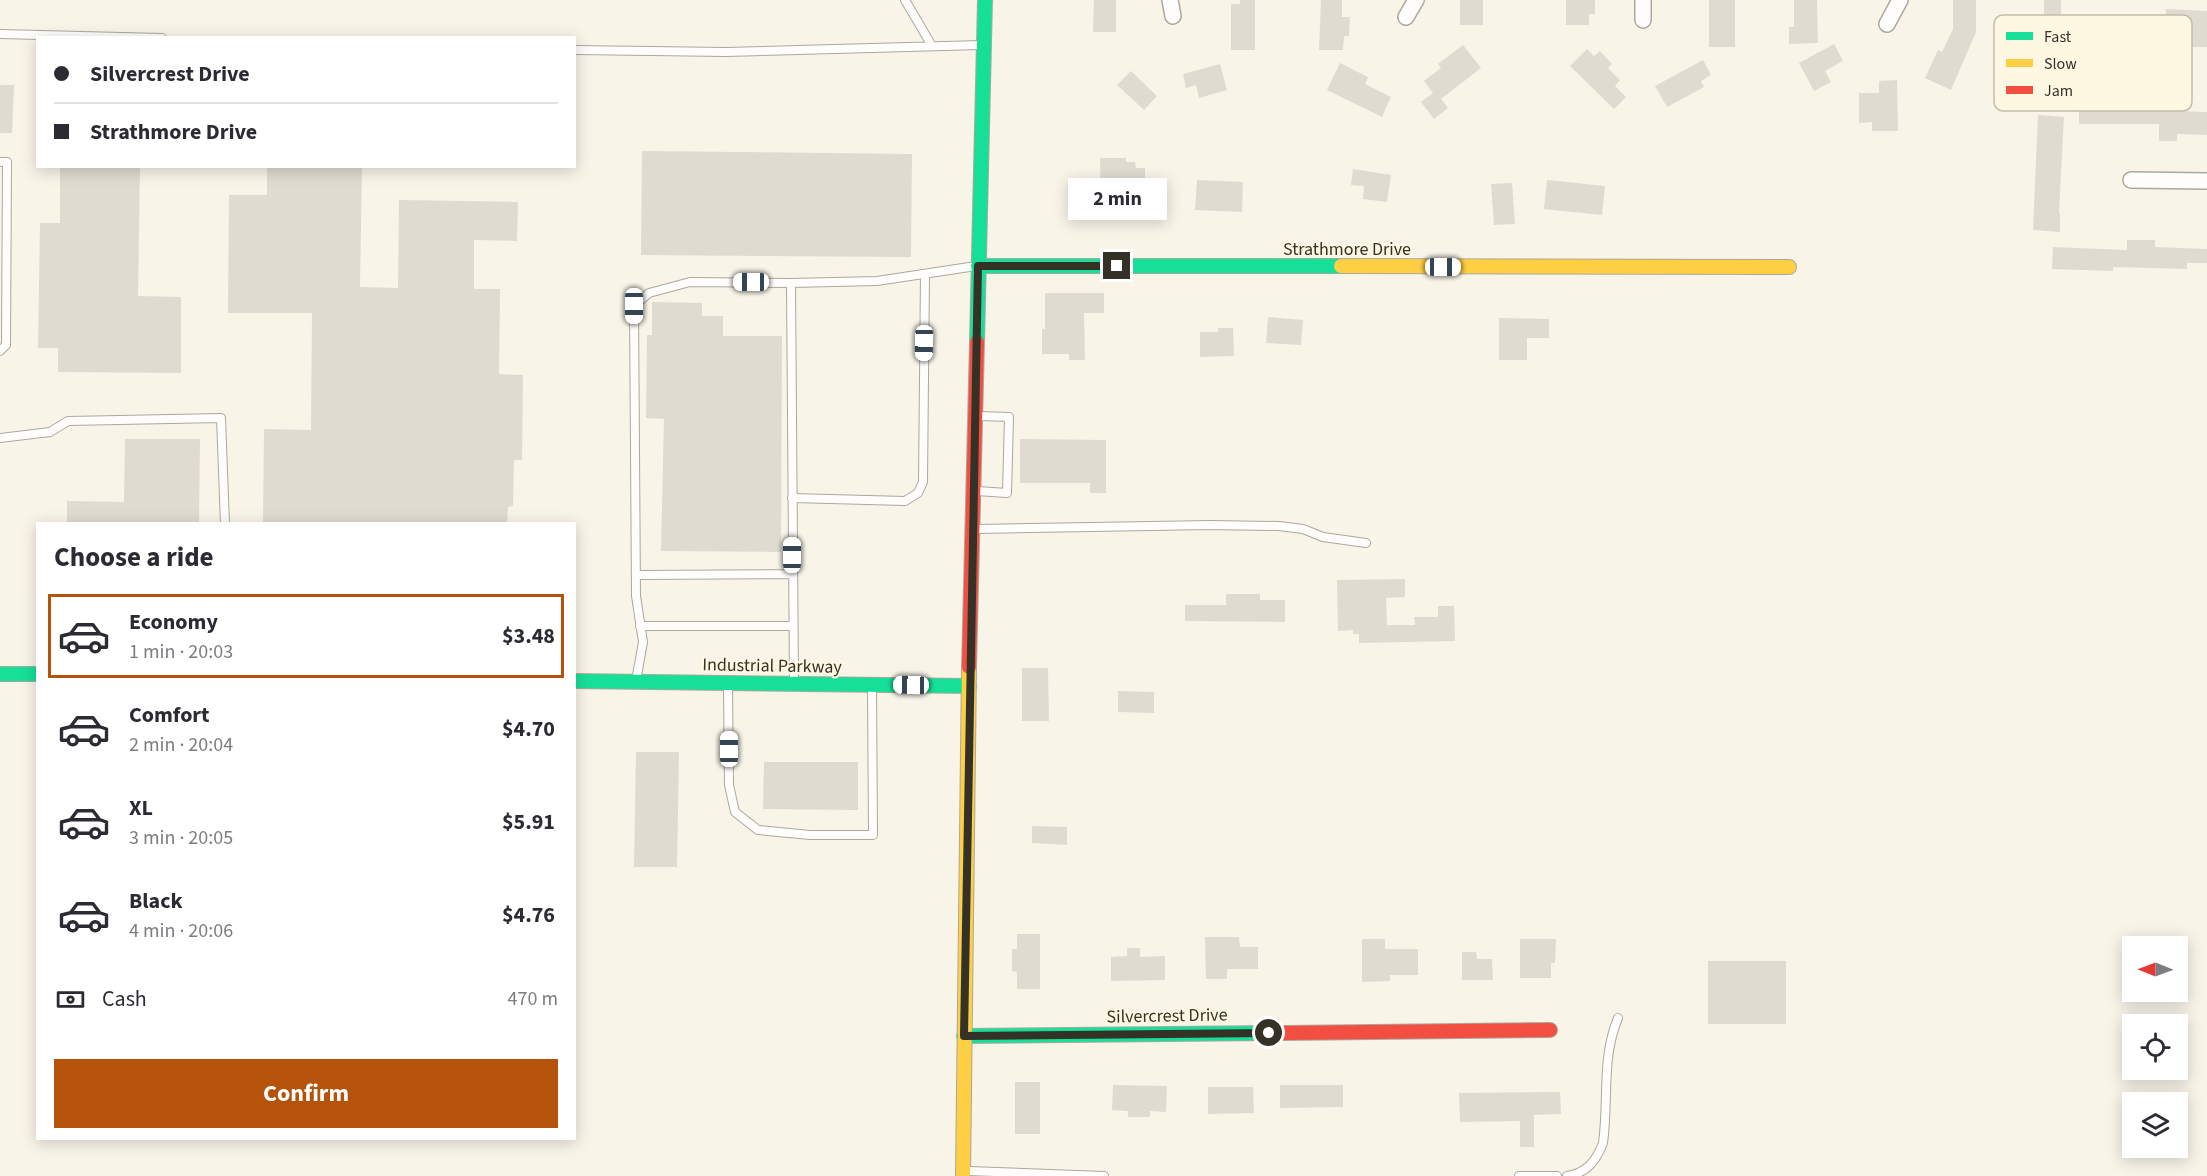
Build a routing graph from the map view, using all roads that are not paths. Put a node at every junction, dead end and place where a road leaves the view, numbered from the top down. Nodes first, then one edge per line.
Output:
1 (905, 0) edge
2 (985, 0) edge
3 (1170, 0) edge
4 (1416, 0) edge
5 (1643, 0) edge
6 (1900, 0) edge
7 (1173, 16) dead end
8 (1406, 17) dead end
9 (1643, 20) dead end
10 (1887, 24) dead end
11 (0, 34) edge
12 (81, 36) edge
13 (983, 45) junction
14 (932, 46) junction
15 (576, 51) edge
16 (0, 162) edge
17 (2131, 180) dead end
18 (2207, 181) edge
19 (978, 266) junction
20 (1789, 267) dead end
21 (925, 274) junction
22 (791, 283) junction
23 (0, 351) edge
24 (975, 415) junction
25 (0, 438) edge
26 (973, 491) junction
27 (792, 498) junction
28 (225, 522) edge
29 (973, 529) junction
30 (1366, 543) dead end
31 (793, 574) junction
32 (636, 575) junction
33 (640, 626) junction
34 (793, 626) junction
35 (0, 674) edge
36 (36, 674) edge
37 (576, 681) edge
38 (636, 682) junction
39 (728, 683) junction
40 (794, 684) junction
41 (872, 685) junction
42 (969, 686) junction
43 (1618, 1018) dead end
44 (1550, 1030) dead end
45 (964, 1036) junction
46 (963, 1174) edge
47 (1104, 1176) edge
48 (1520, 1176) edge
49 (1557, 1176) edge
50 (1567, 1176) edge

1 - 14 lane
2 - 13 street
3 - 7 street
4 - 8 street
5 - 9 street
6 - 10 street
11 - 12 lane
13 - 14 lane
13 - 19 street
14 - 15 lane
16 - 23 lane
17 - 18 street
19 - 20 street, Strathmore Drive
19 - 21 lane
19 - 24 street
21 - 22 lane
21 - 27 lane
22 - 27 lane
22 - 32 lane
24 - 26 street
24 - 26 lane
25 - 28 lane
26 - 29 street
27 - 31 lane
29 - 30 lane
29 - 42 street
31 - 32 lane
31 - 34 lane
32 - 33 lane
33 - 34 lane
33 - 38 lane
34 - 40 lane
35 - 36 street
37 - 38 street, Industrial Parkway
38 - 39 street, Industrial Parkway
39 - 40 street, Industrial Parkway
39 - 41 lane
40 - 41 street, Industrial Parkway
41 - 42 street, Industrial Parkway
42 - 45 street
43 - 50 lane
44 - 45 street, Silvercrest Drive
45 - 46 street
46 - 47 lane
48 - 49 lane

